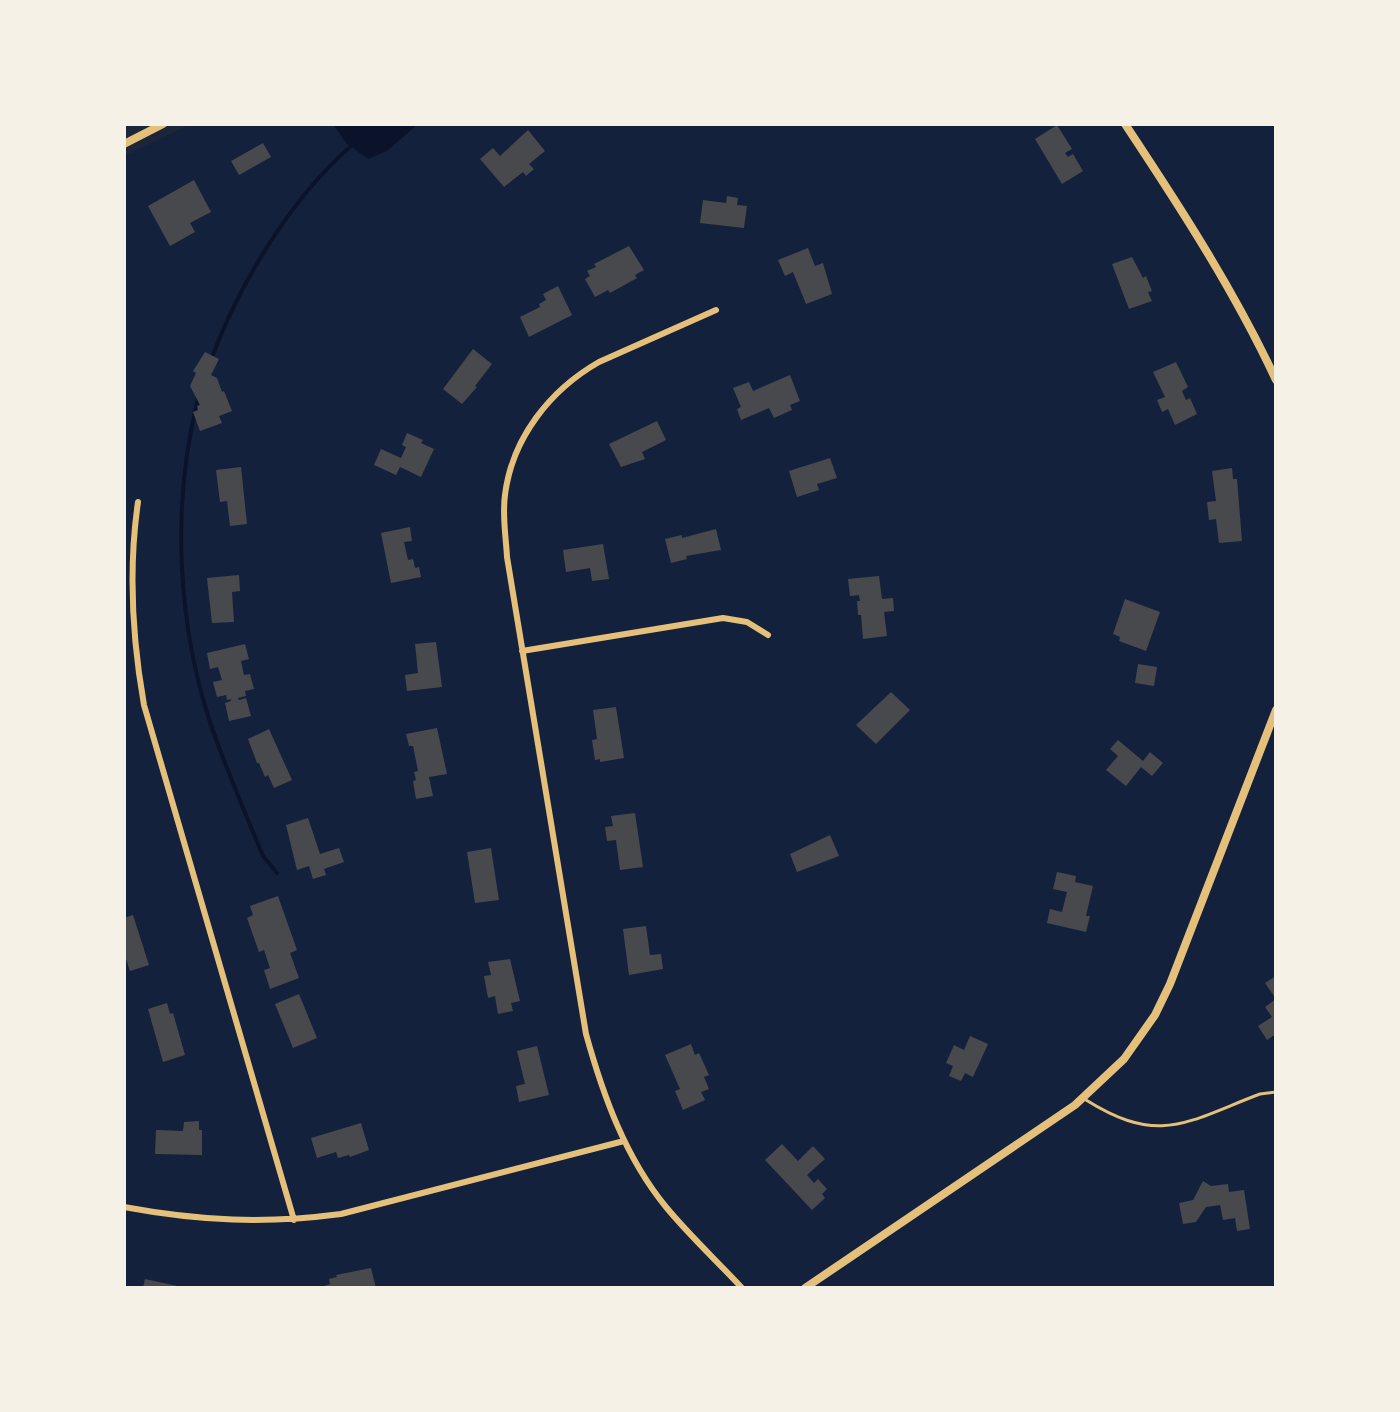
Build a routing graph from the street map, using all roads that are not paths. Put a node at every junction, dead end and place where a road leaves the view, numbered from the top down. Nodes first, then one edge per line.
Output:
1 (163, 124) edge
2 (1125, 124) edge
3 (124, 144) edge
4 (716, 310) dead end
5 (1276, 380) edge
6 (138, 502) dead end
7 (768, 635) dead end
8 (522, 651) junction
9 (1276, 710) edge
10 (1276, 1092) edge
11 (1083, 1098) junction
12 (624, 1141) junction
13 (124, 1207) edge
14 (294, 1220) junction
15 (742, 1288) edge
16 (805, 1288) edge

1 - 3 street
2 - 5 street
4 - 8 street
6 - 14 street
7 - 8 street
8 - 12 street
9 - 11 street
10 - 11 lane
11 - 16 street
12 - 14 street
12 - 15 street
13 - 14 street

